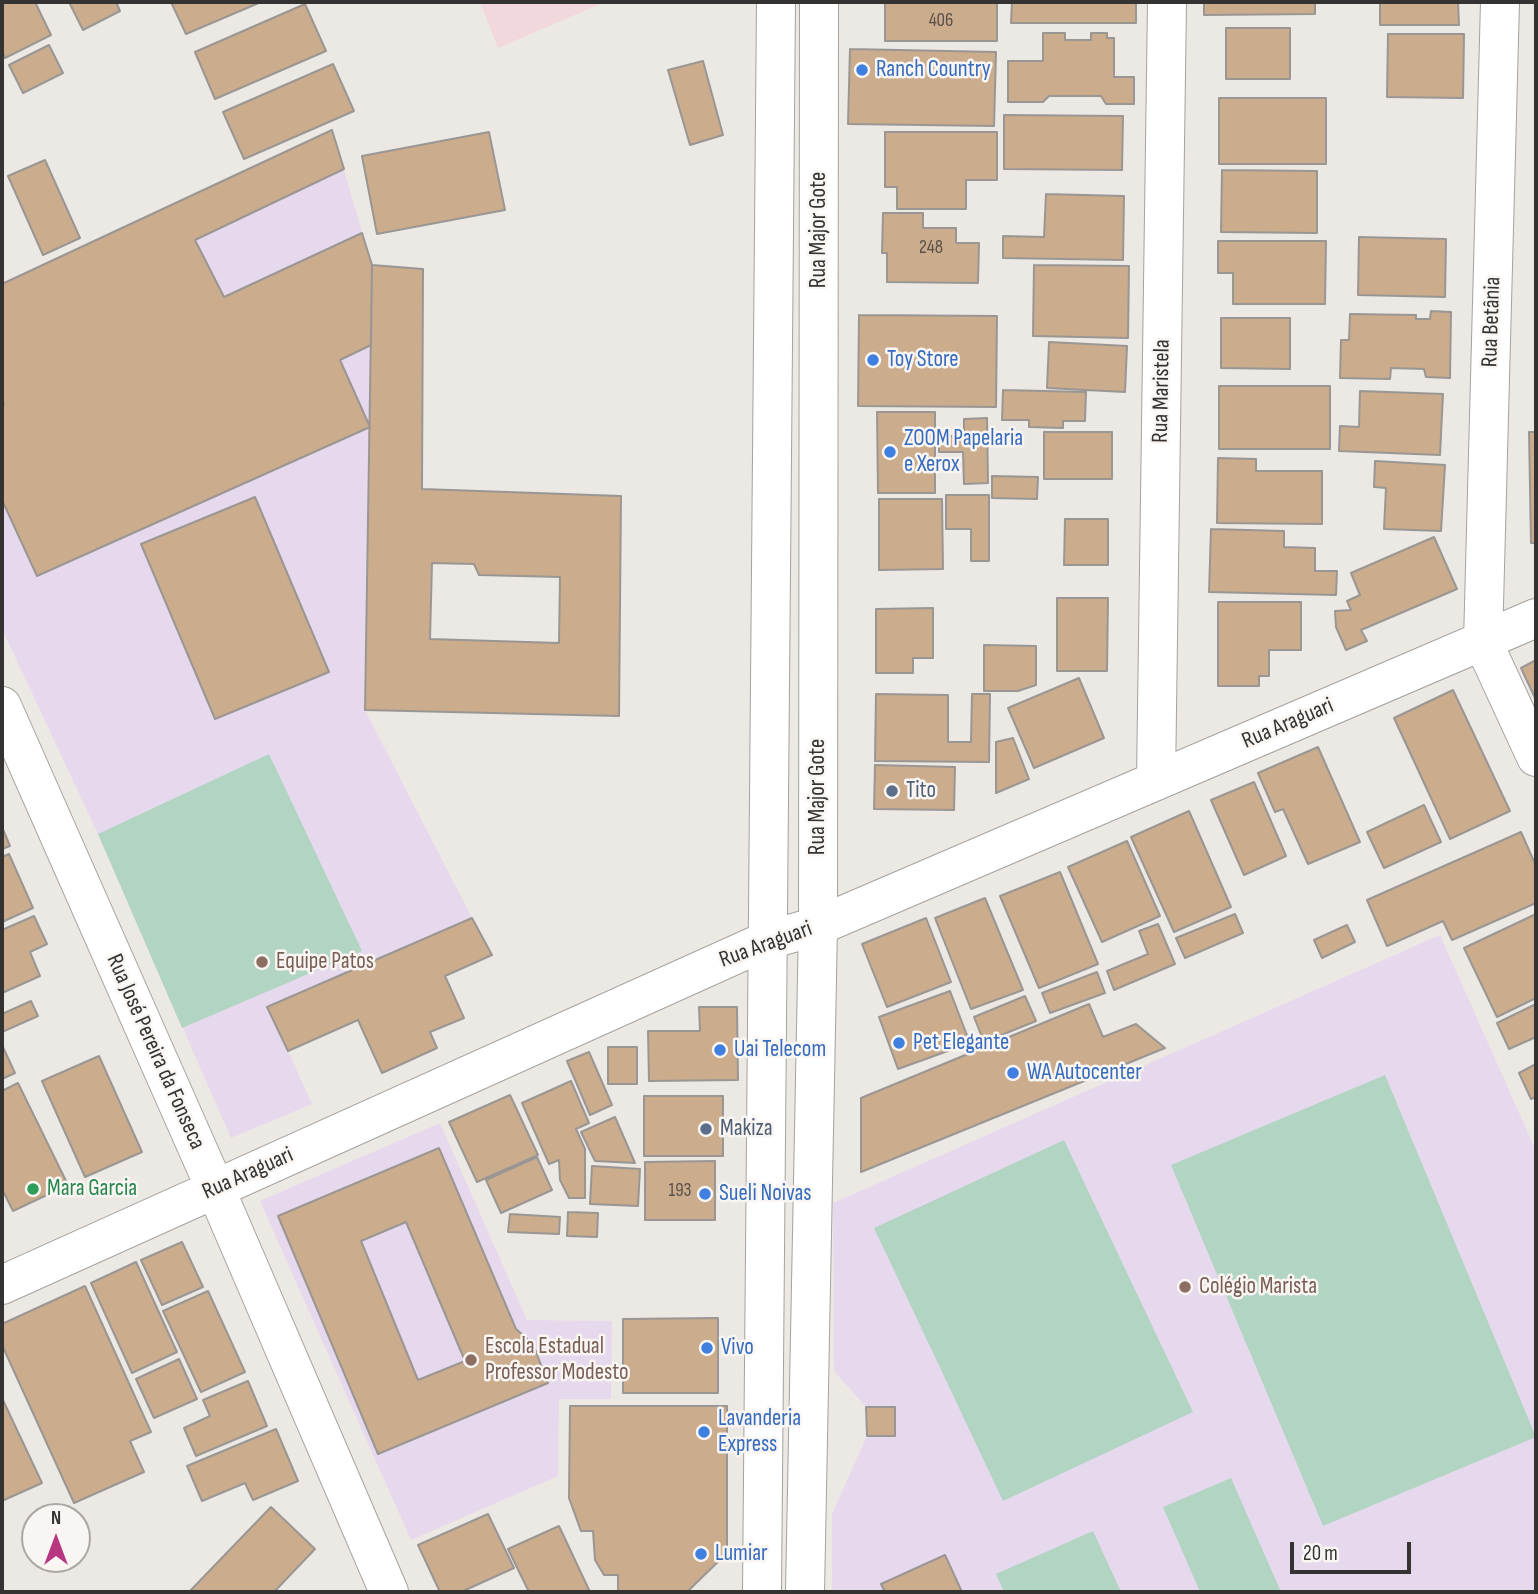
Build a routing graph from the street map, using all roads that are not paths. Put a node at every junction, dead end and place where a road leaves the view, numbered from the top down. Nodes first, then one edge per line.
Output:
1 (776, 2) edge
2 (819, 2) edge
3 (1167, 2) edge
4 (1500, 2) edge
5 (1536, 618) edge
6 (1483, 642) junction
7 (2, 706) edge
8 (1536, 757) edge
9 (1156, 780) junction
10 (818, 926) junction
11 (768, 940) junction
12 (215, 1188) junction
13 (2, 1285) edge
14 (389, 1592) edge
15 (762, 1592) edge
16 (805, 1592) edge

1 - 11 street, Rua Major Gote
2 - 10 street, Rua Major Gote
3 - 9 street, Rua Maristela
4 - 6 street, Rua Betânia
5 - 6 street, Rua Araguari
6 - 8 street
6 - 9 street, Rua Araguari
7 - 12 street, Rua José Pereira da Fonseca
9 - 10 street, Rua Araguari
10 - 11 street, Rua Araguari
10 - 16 street, Rua Major Gote
11 - 12 street, Rua Araguari
11 - 15 street, Rua Major Gote
12 - 13 street, Rua Araguari
12 - 14 street, Rua José Pereira da Fonseca

